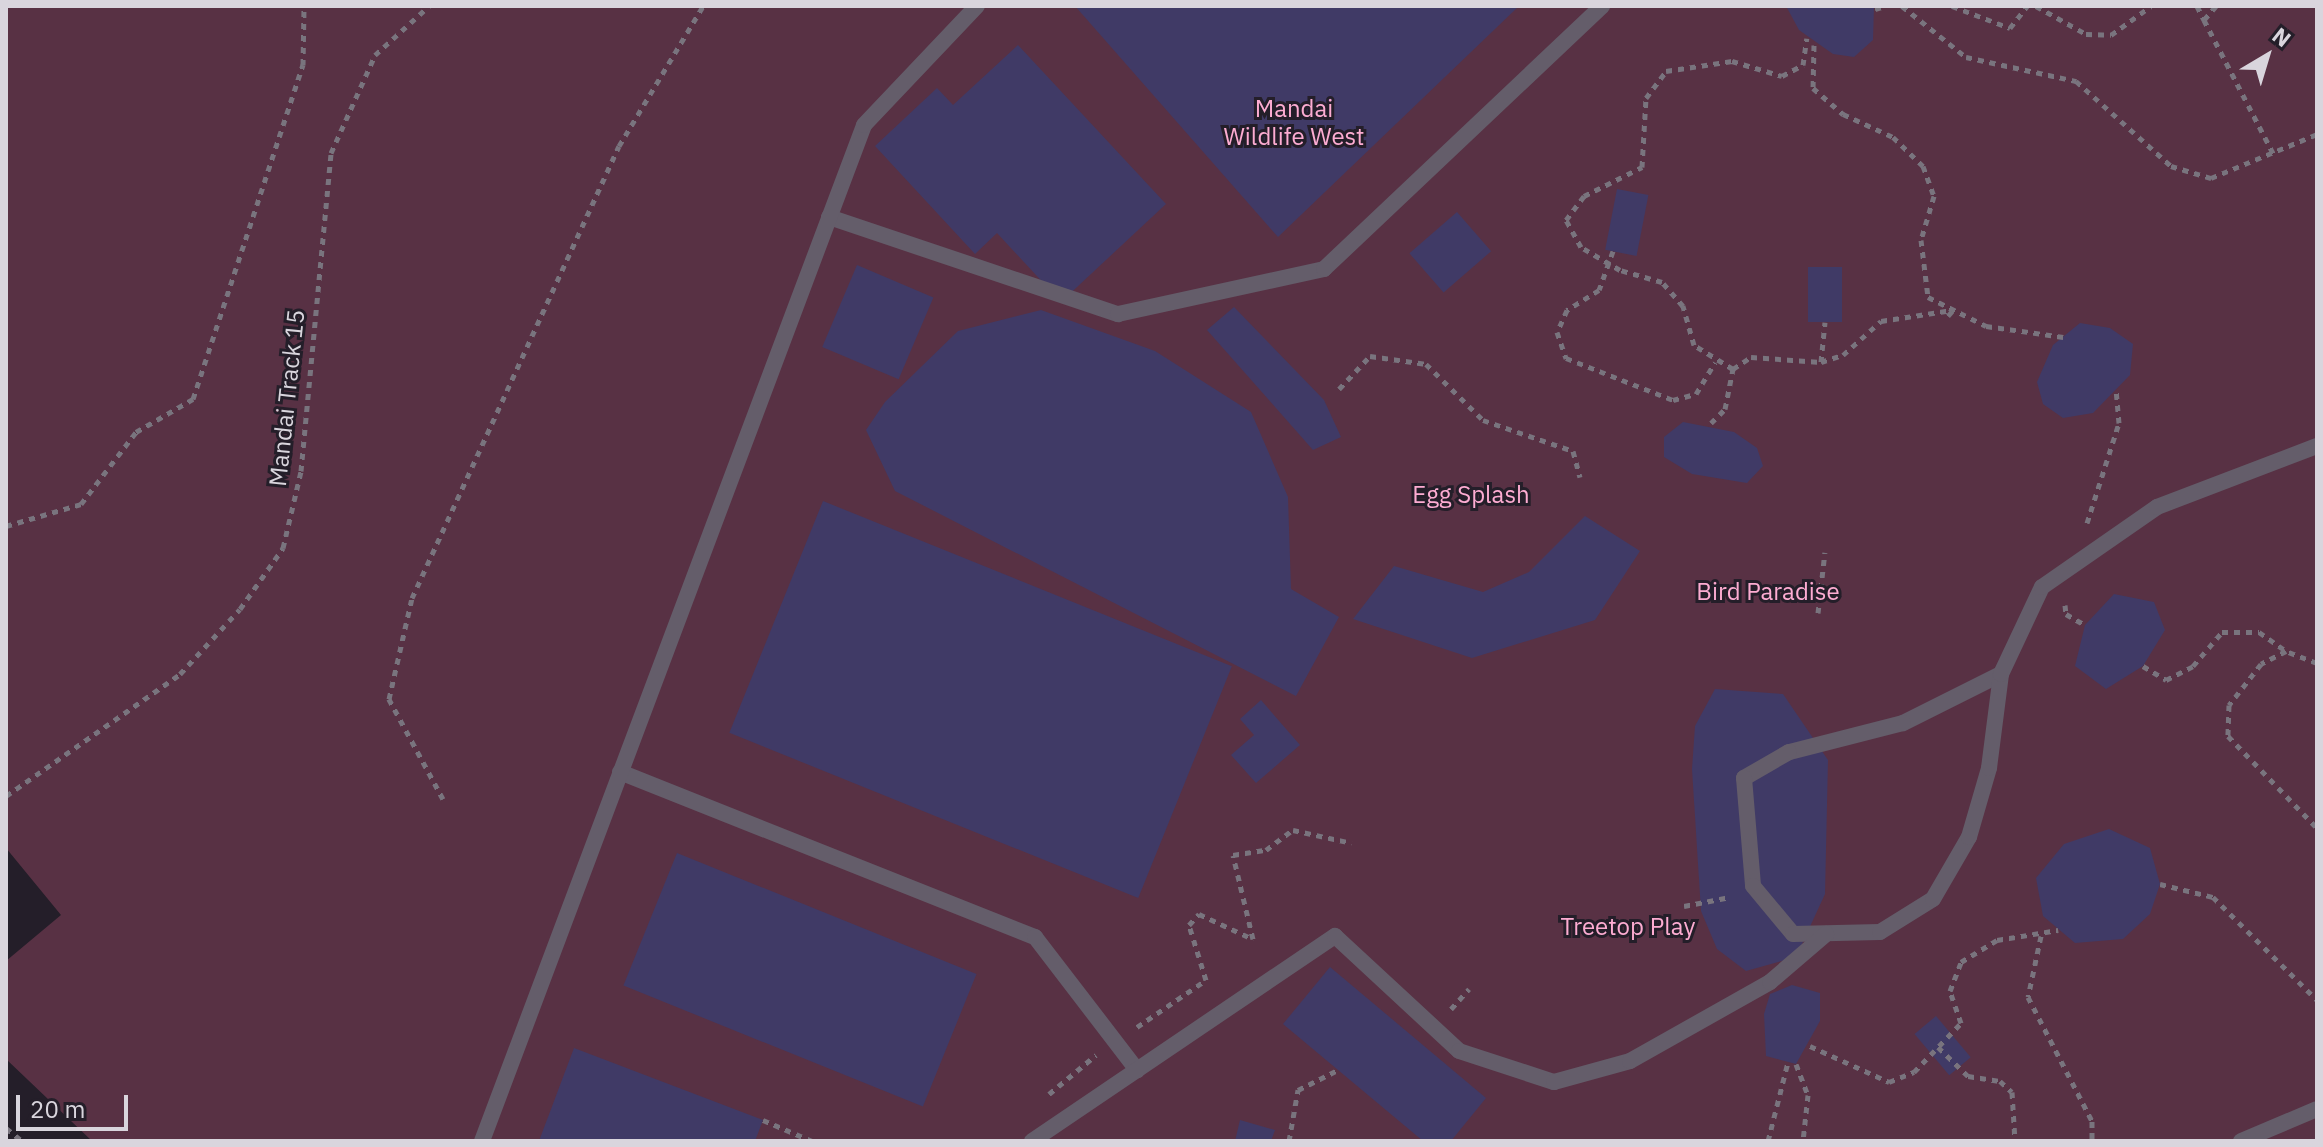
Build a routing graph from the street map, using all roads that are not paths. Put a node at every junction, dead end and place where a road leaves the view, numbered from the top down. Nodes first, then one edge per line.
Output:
1 (977, 6) edge
2 (1602, 6) edge
3 (829, 217) junction
4 (2317, 446) edge
5 (2001, 674) junction
6 (620, 772) junction
7 (1826, 934) junction
8 (1137, 1070) junction
9 (2317, 1109) edge
10 (482, 1141) edge
11 (1032, 1141) edge
12 (2241, 1141) edge

1 - 3 lane
2 - 3 lane
3 - 6 lane
4 - 5 lane
5 - 7 lane
5 - 7 lane
6 - 8 lane
6 - 10 lane
7 - 8 lane
8 - 11 lane
9 - 12 lane

